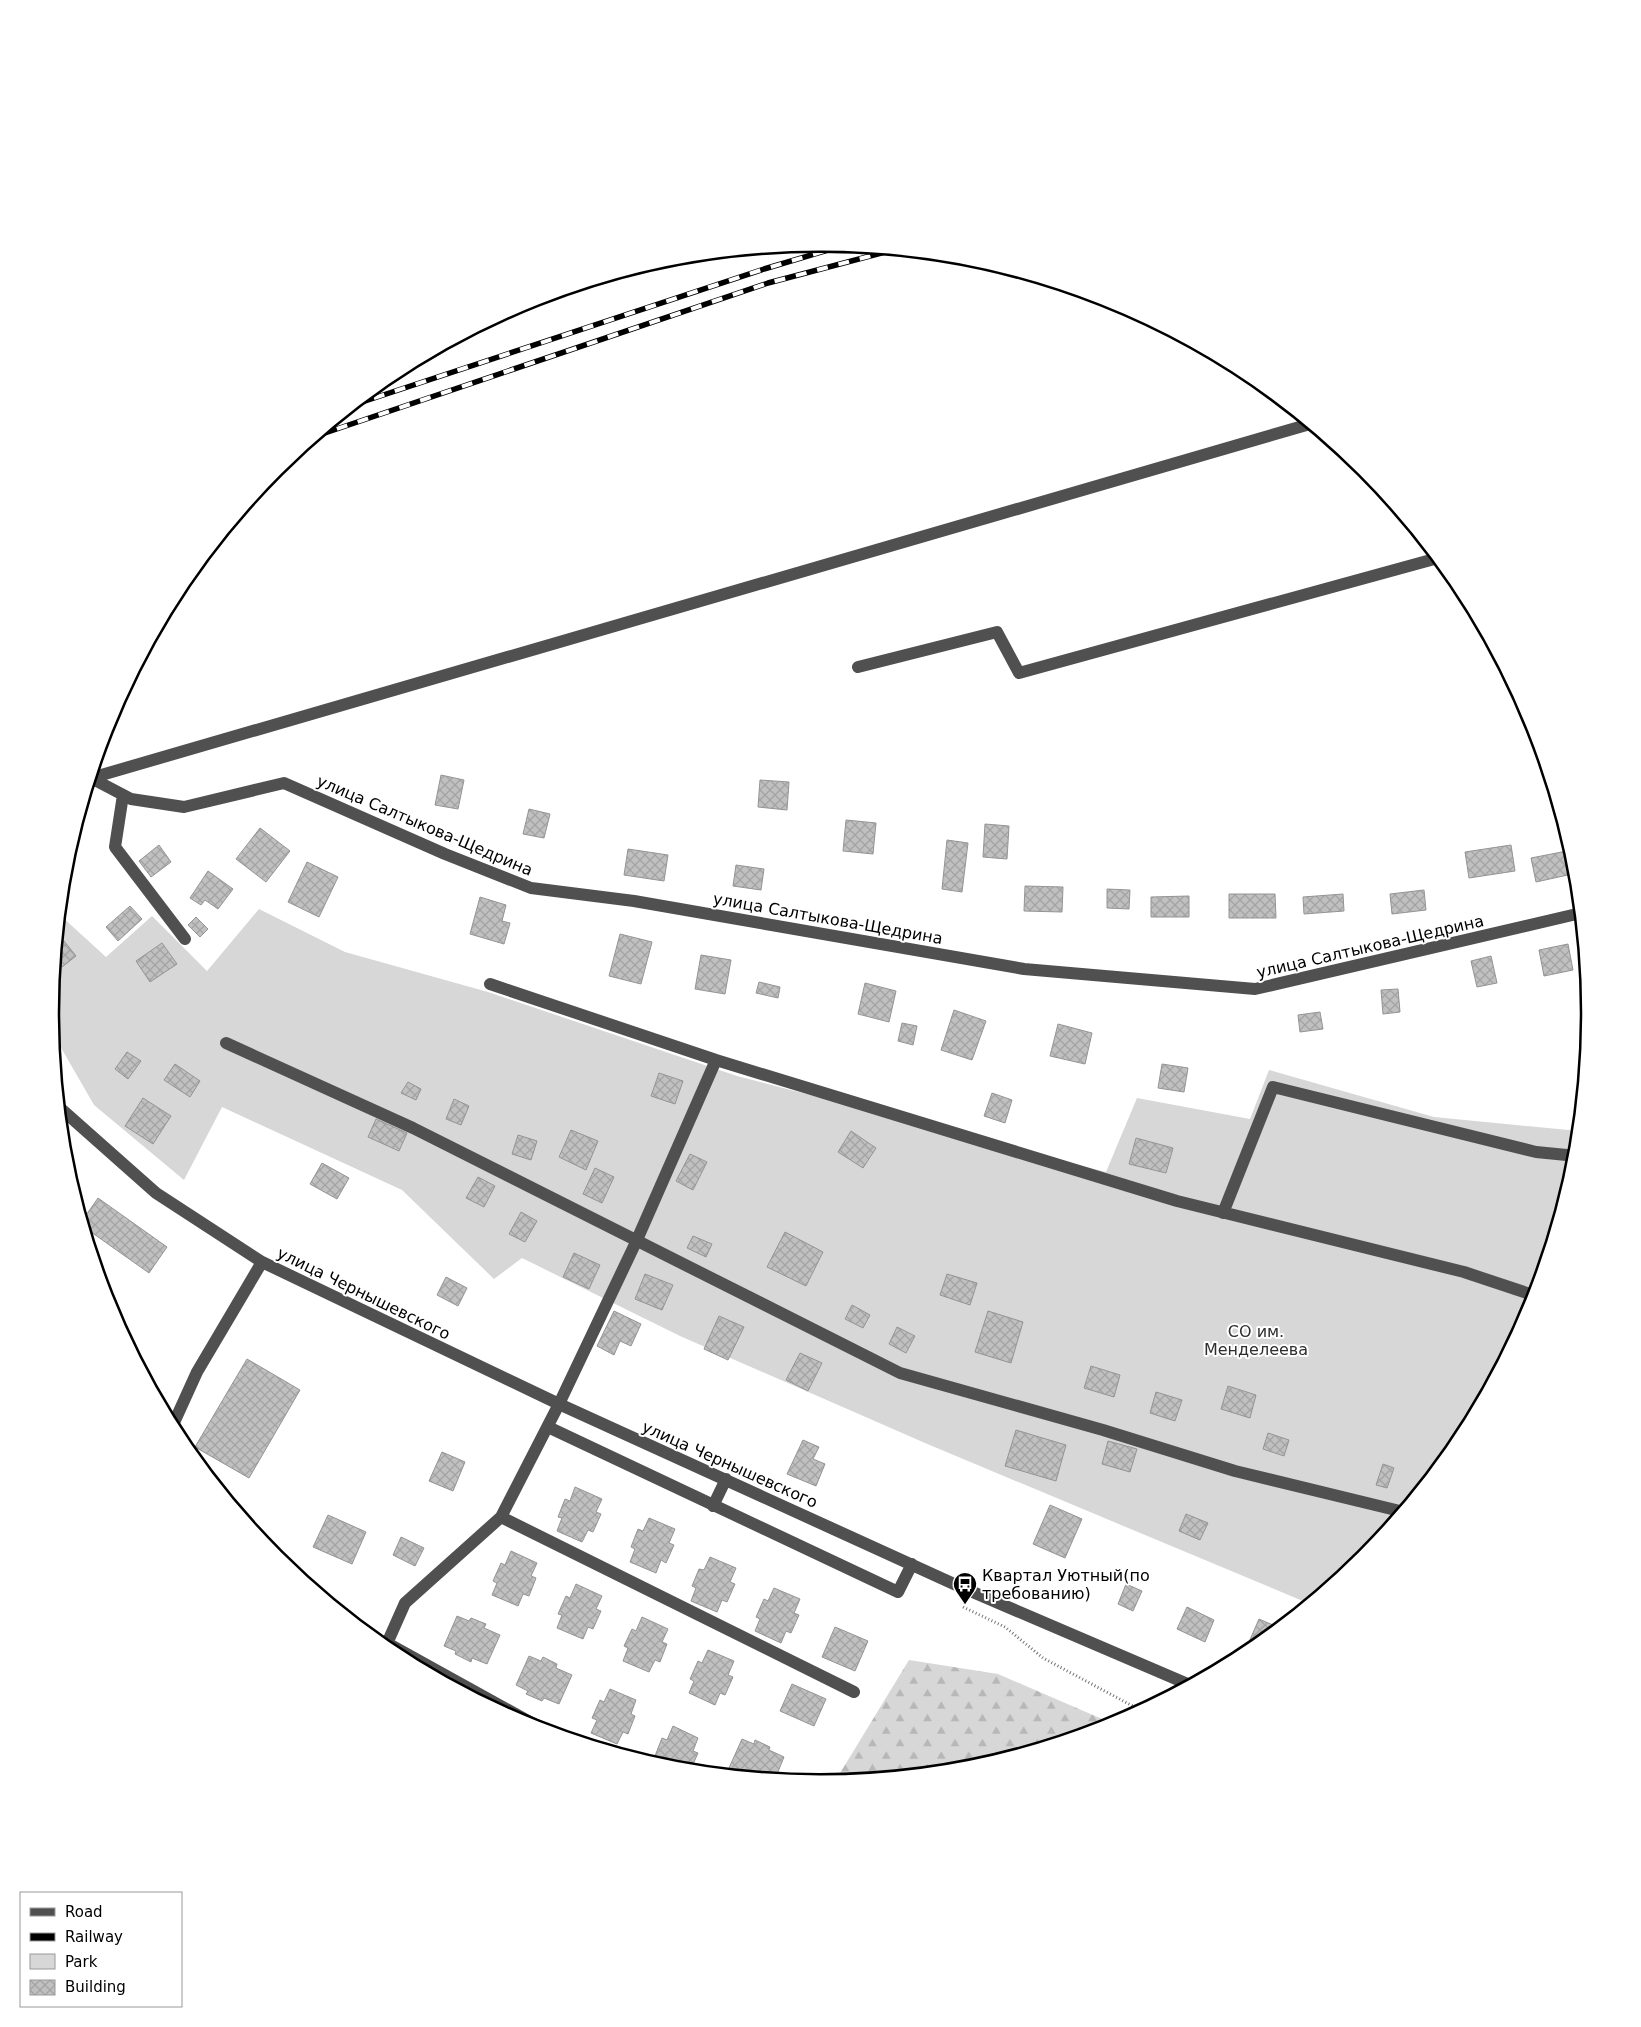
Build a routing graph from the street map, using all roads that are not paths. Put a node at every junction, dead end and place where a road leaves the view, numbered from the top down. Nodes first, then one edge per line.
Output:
1 (1304, 426) edge
2 (1432, 560) edge
3 (858, 667) dead end
4 (97, 776) edge
5 (96, 780) edge
6 (123, 795) junction
7 (1576, 914) edge
8 (185, 938) dead end
9 (490, 984) dead end
10 (226, 1043) dead end
11 (716, 1060) junction
12 (65, 1113) edge
13 (1569, 1155) edge
14 (1223, 1212) junction
15 (636, 1242) junction
16 (262, 1262) junction
17 (1528, 1293) edge
18 (559, 1404) junction
19 (176, 1419) edge
20 (548, 1427) junction
21 (726, 1480) junction
22 (713, 1506) junction
23 (1398, 1510) edge
24 (501, 1517) junction
25 (912, 1564) junction
26 (388, 1641) edge
27 (1184, 1682) edge
28 (854, 1692) dead end

1 - 4 street
2 - 3 street
5 - 6 street, улица Салтыкова-Щедрина
6 - 7 street, улица Салтыкова-Щедрина
6 - 8 street
9 - 11 street
10 - 15 street
11 - 14 street
11 - 15 street
12 - 16 street, улица Чернышевского
13 - 14 street
14 - 17 street
15 - 18 street
15 - 23 street
16 - 18 street, улица Чернышевского
16 - 19 street, улица Чернышевского
18 - 20 street
18 - 21 street, улица Чернышевского
20 - 22 street
20 - 24 street
21 - 22 street
21 - 25 street, улица Чернышевского
22 - 25 street
24 - 26 street
24 - 28 street
25 - 27 street, улица Чернышевского

